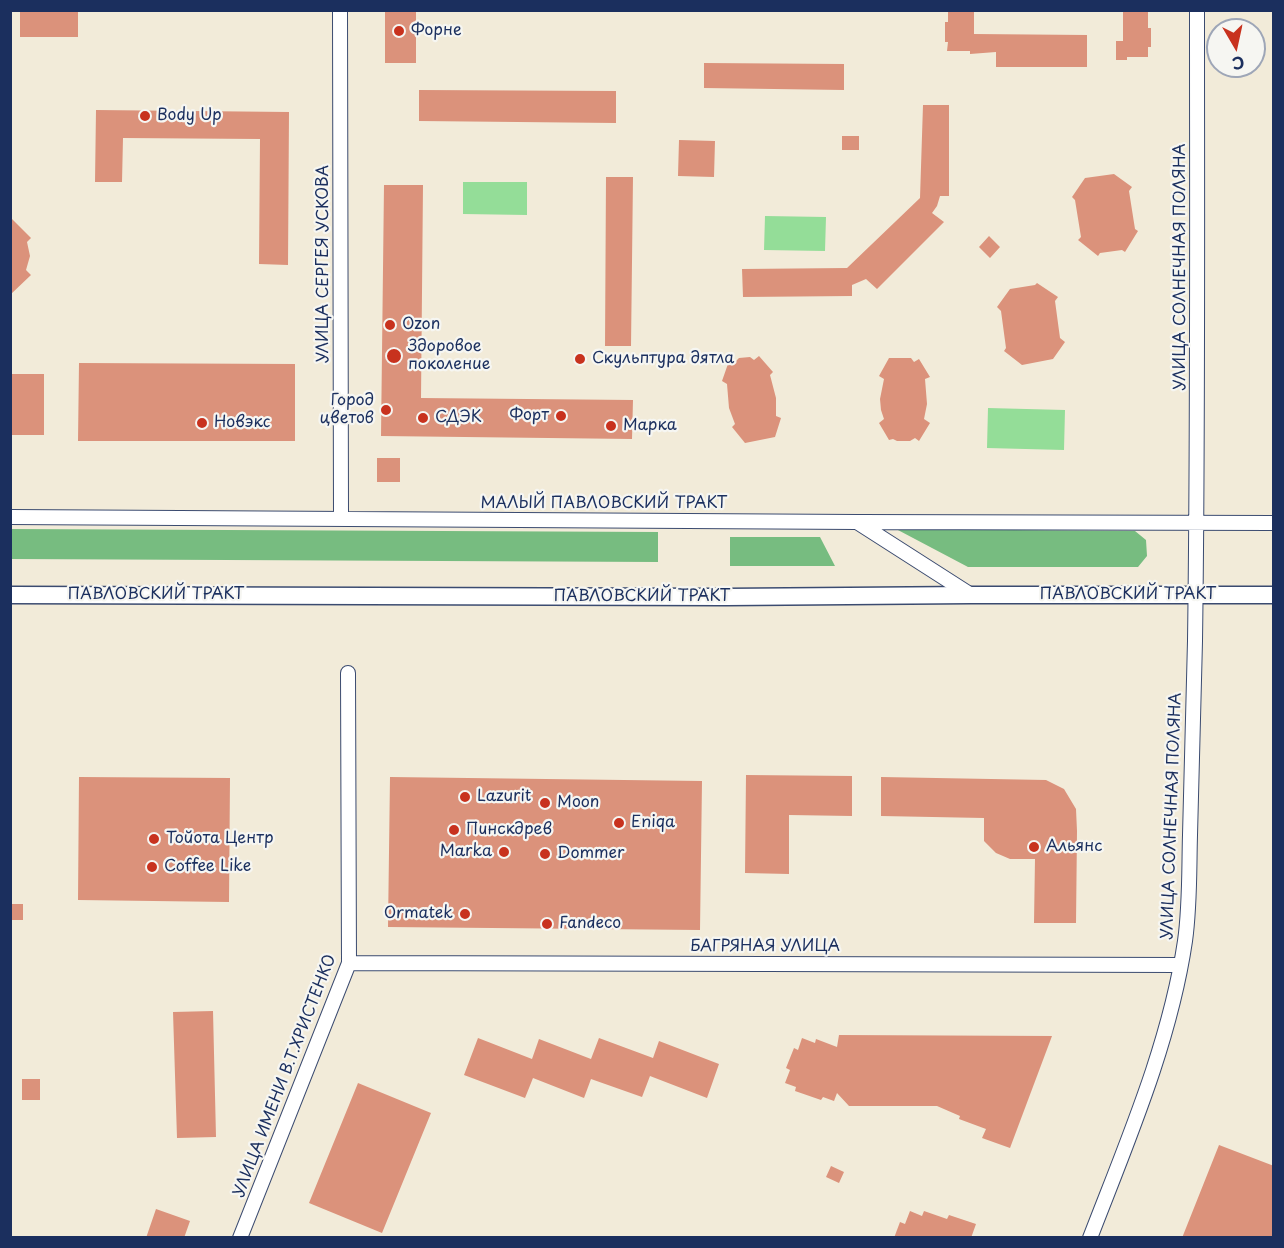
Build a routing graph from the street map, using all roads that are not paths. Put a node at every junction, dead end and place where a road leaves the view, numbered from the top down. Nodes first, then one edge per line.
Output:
1 (340, 10) edge
2 (1197, 10) edge
3 (10, 517) edge
4 (341, 518) junction
5 (857, 522) junction
6 (1197, 523) junction
7 (1274, 523) edge
8 (10, 595) edge
9 (971, 595) junction
10 (1195, 595) junction
11 (1274, 595) edge
12 (348, 673) dead end
13 (349, 963) junction
14 (1180, 965) junction
15 (240, 1238) edge
16 (1090, 1238) edge

1 - 4 street, УЛИЦА СЕРГЕЯ УСКОВА
2 - 6 street, УЛИЦА СОЛНЕЧНАЯ ПОЛЯНА
3 - 4 street, МАЛЫЙ ПАВЛОВСКИЙ ТРАКТ
4 - 5 street, МАЛЫЙ ПАВЛОВСКИЙ ТРАКТ
5 - 6 street, МАЛЫЙ ПАВЛОВСКИЙ ТРАКТ
5 - 9 street
6 - 7 street
6 - 10 street, УЛИЦА СОЛНЕЧНАЯ ПОЛЯНА
8 - 9 main road, ПАВЛОВСКИЙ ТРАКТ
9 - 10 main road, ПАВЛОВСКИЙ ТРАКТ
10 - 11 main road, ПАВЛОВСКИЙ ТРАКТ
10 - 14 street, УЛИЦА СОЛНЕЧНАЯ ПОЛЯНА
12 - 13 street, УЛИЦА ИМЕНИ В.Т.ХРИСТЕНКО
13 - 14 street, БАГРЯНАЯ УЛИЦА
13 - 15 street, УЛИЦА ИМЕНИ В.Т.ХРИСТЕНКО
14 - 16 street, УЛИЦА СОЛНЕЧНАЯ ПОЛЯНА

